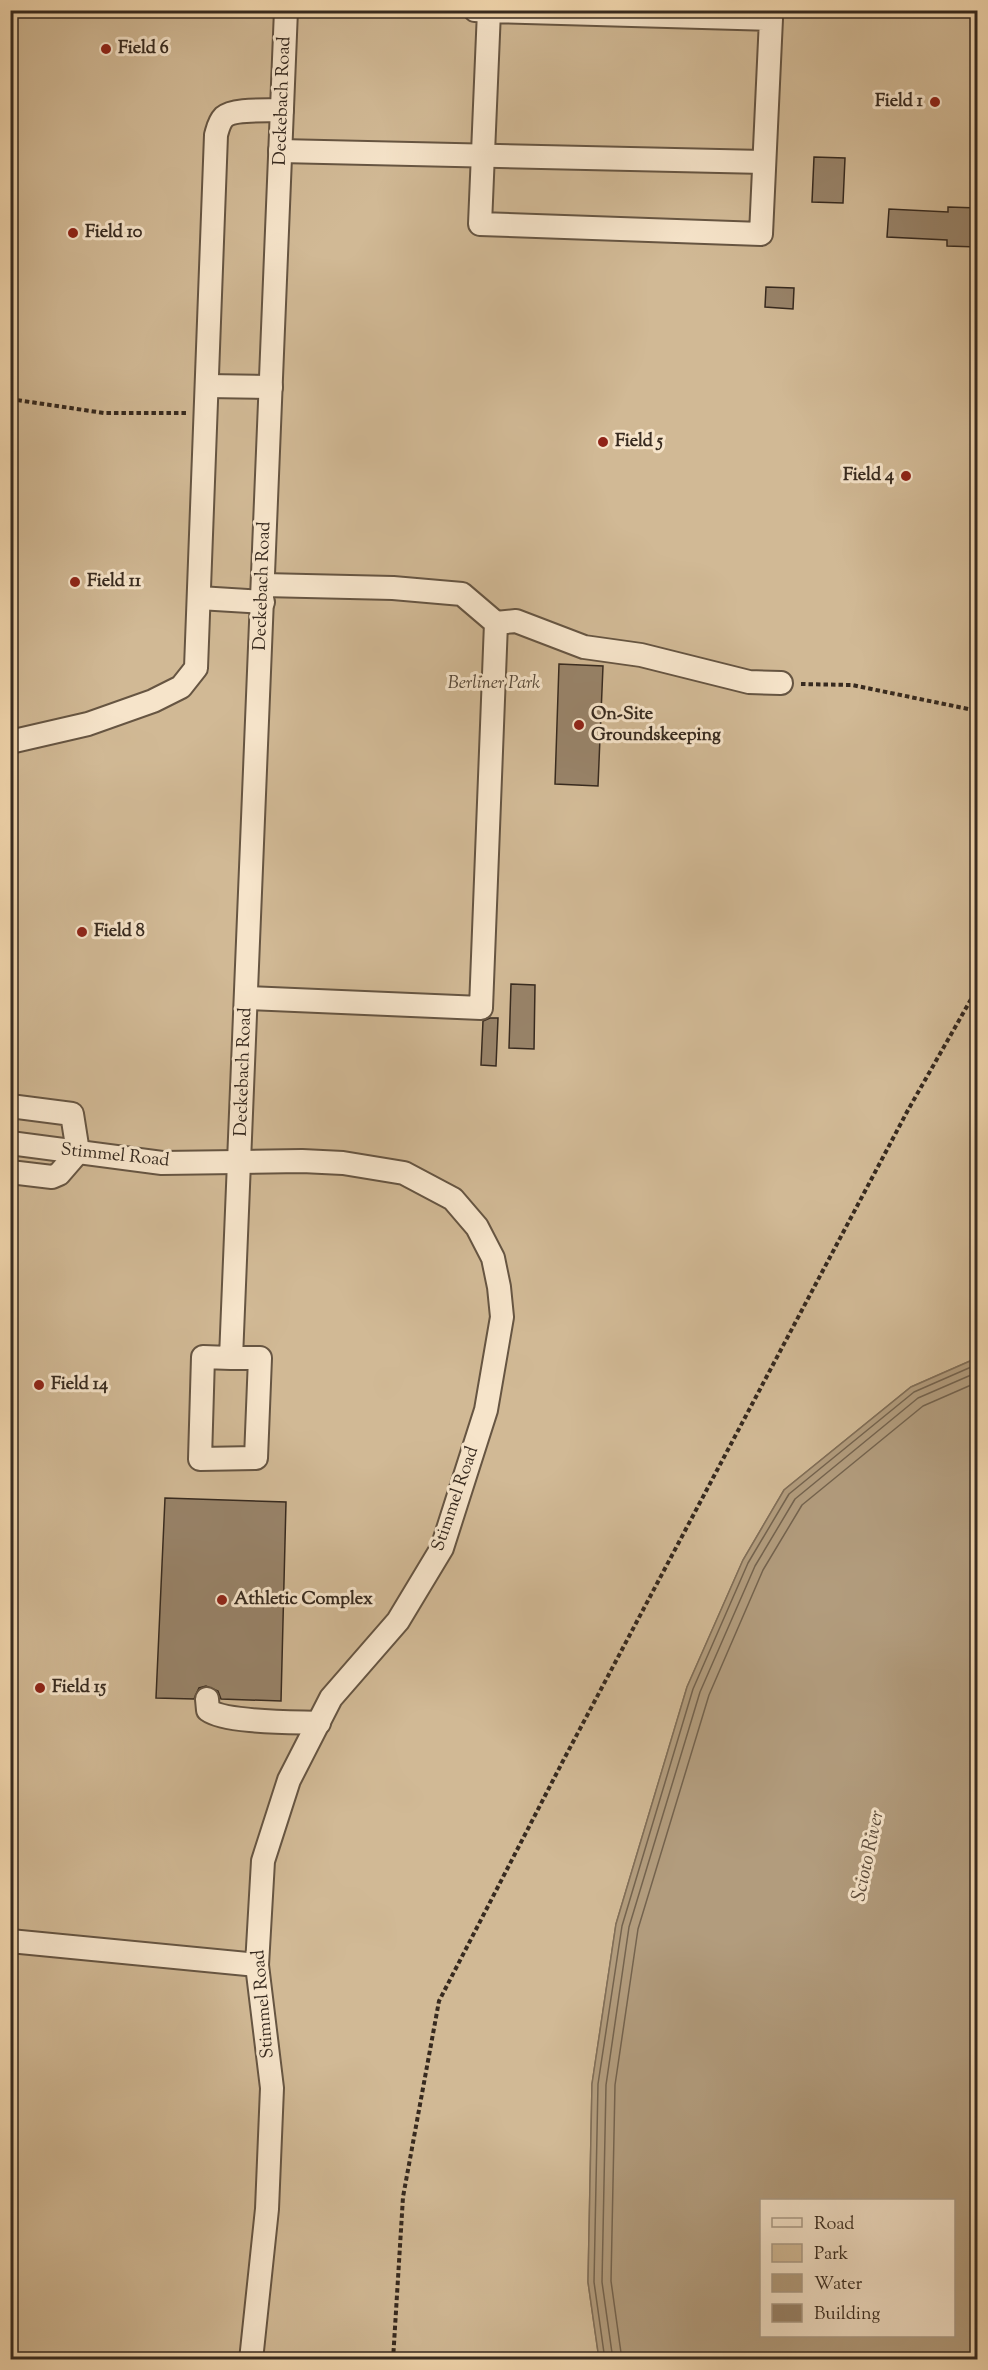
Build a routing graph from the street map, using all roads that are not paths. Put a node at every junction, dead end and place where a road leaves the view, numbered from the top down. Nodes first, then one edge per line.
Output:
1 (286, 10) edge
2 (475, 10) edge
3 (489, 11) edge
4 (771, 15) edge
5 (282, 110) junction
6 (280, 151) junction
7 (483, 155) junction
8 (764, 162) junction
9 (207, 386) junction
10 (271, 387) junction
11 (263, 594) junction
12 (199, 598) junction
13 (496, 623) junction
14 (781, 683) road end
15 (10, 742) edge
16 (247, 999) junction
17 (10, 1106) edge
18 (10, 1143) edge
19 (78, 1152) junction
20 (240, 1162) junction
21 (10, 1172) edge
22 (231, 1358) junction
23 (207, 1699) dead end
24 (319, 1723) junction
25 (10, 1941) edge
26 (256, 1965) junction
27 (251, 2360) edge

1 - 5 street, Deckebach Road
2 - 3 street
3 - 4 street
3 - 7 street
4 - 8 street
5 - 6 street, Deckebach Road
5 - 9 street
6 - 7 street
6 - 10 street, Deckebach Road
7 - 8 street
7 - 8 street
9 - 10 street
9 - 12 street
10 - 11 street, Deckebach Road
11 - 12 street
11 - 13 street
11 - 16 street, Deckebach Road
12 - 15 street
13 - 14 street
13 - 16 street
16 - 20 street, Deckebach Road
17 - 19 street
18 - 19 street, Stimmel Road
19 - 20 street, Stimmel Road
19 - 21 street
20 - 22 street, Deckebach Road
20 - 24 street, Stimmel Road
22 - 22 street
23 - 24 street
24 - 26 street, Stimmel Road
25 - 26 street
26 - 27 street, Stimmel Road

